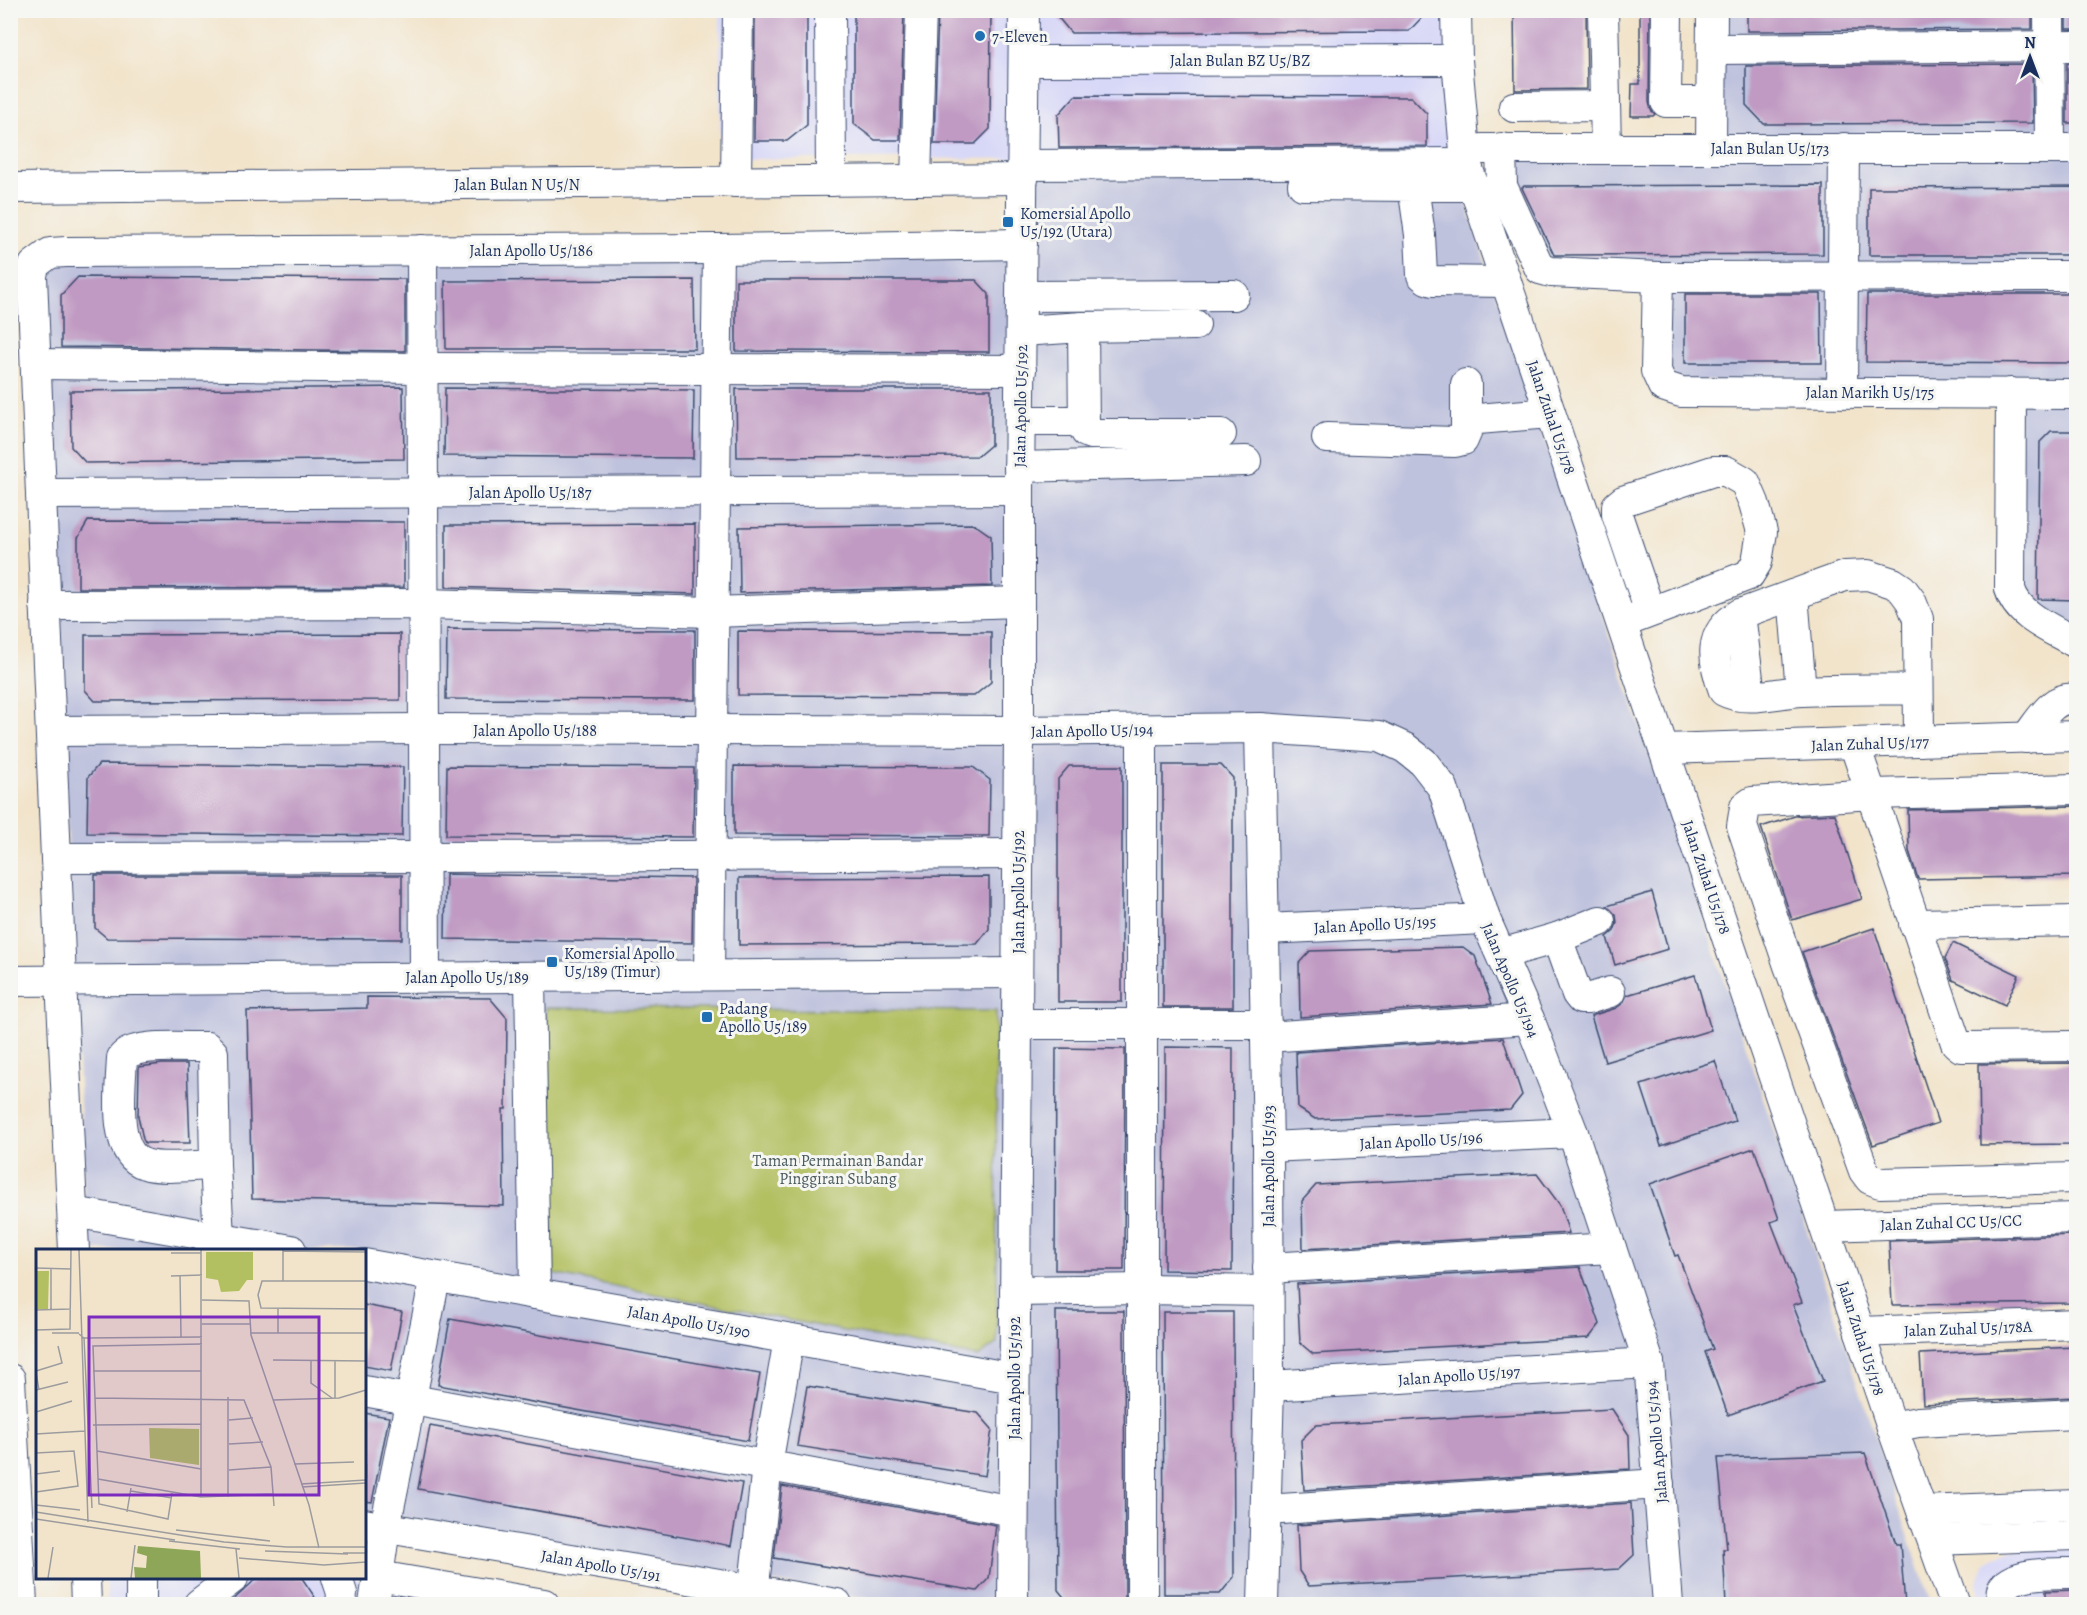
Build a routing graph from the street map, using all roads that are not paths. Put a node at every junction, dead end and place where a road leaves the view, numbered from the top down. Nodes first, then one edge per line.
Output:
1 (738, 10) edge
2 (830, 10) edge
3 (921, 10) edge
4 (1024, 10) edge
5 (1456, 10) edge
6 (1603, 10) edge
7 (1667, 10) edge
8 (1712, 10) edge
9 (2049, 10) edge
10 (2063, 47) edge
11 (1712, 49) junction
12 (1457, 60) junction
13 (1023, 61) junction
14 (1711, 102) junction
15 (1605, 106) junction
16 (1514, 107) dead end
17 (1501, 148) junction
18 (1606, 148) junction
19 (1711, 148) junction
20 (1844, 148) junction
21 (2063, 149) edge
22 (1468, 166) junction
23 (1023, 172) junction
24 (916, 180) junction
25 (831, 181) junction
26 (736, 182) junction
27 (1303, 185) dead end
28 (1413, 186) junction
29 (10, 188) edge
30 (1022, 244) junction
31 (718, 249) junction
32 (422, 250) junction
33 (1843, 276) junction
34 (2076, 276) edge
35 (1658, 277) junction
36 (1506, 282) junction
37 (1234, 294) dead end
38 (1022, 297) junction
39 (1195, 325) dead end
40 (1083, 327) junction
41 (1021, 331) junction
42 (36, 364) junction
43 (422, 368) junction
44 (716, 368) junction
45 (1020, 370) junction
46 (1466, 384) dead end
47 (1842, 391) junction
48 (2011, 393) junction
49 (2076, 394) edge
50 (1551, 413) junction
51 (1466, 420) junction
52 (1020, 422) junction
53 (1084, 422) junction
54 (1221, 434) dead end
55 (1327, 438) dead end
56 (1246, 461) dead end
57 (1019, 479) junction
58 (423, 492) junction
59 (714, 492) junction
60 (41, 494) junction
61 (1793, 595) junction
62 (1018, 602) junction
63 (45, 604) junction
64 (423, 604) junction
65 (713, 612) junction
66 (1650, 612) junction
67 (1622, 623) junction
68 (2076, 643) edge
69 (1918, 689) junction
70 (1801, 691) junction
71 (2076, 699) edge
72 (1260, 728) junction
73 (424, 729) junction
74 (1142, 729) junction
75 (1019, 730) junction
76 (51, 731) junction
77 (712, 731) junction
78 (2076, 736) edge
79 (2026, 738) junction
80 (1919, 741) junction
81 (1854, 743) junction
82 (1664, 749) junction
83 (2076, 789) edge
84 (1872, 794) junction
85 (1018, 854) junction
86 (424, 855) junction
87 (710, 857) junction
88 (56, 858) junction
89 (1485, 919) junction
90 (1600, 921) dead end
91 (2076, 921) edge
92 (1914, 924) junction
93 (1265, 930) junction
94 (1557, 938) junction
95 (1501, 954) junction
96 (1017, 974) junction
97 (708, 975) junction
98 (425, 977) junction
99 (530, 977) junction
100 (61, 980) junction
101 (10, 981) edge
102 (1610, 992) dead end
103 (1529, 1019) junction
104 (1142, 1023) junction
105 (1017, 1024) junction
106 (1266, 1030) junction
107 (2076, 1046) edge
108 (1573, 1133) junction
109 (1268, 1147) junction
110 (215, 1164) junction
111 (2076, 1178) edge
112 (73, 1212) junction
113 (2076, 1218) edge
114 (1825, 1226) junction
115 (219, 1237) junction
116 (1611, 1248) junction
117 (74, 1249) edge
118 (281, 1249) edge
119 (366, 1264) edge
120 (435, 1278) junction
121 (1268, 1279) junction
122 (1142, 1289) junction
123 (1015, 1291) junction
124 (535, 1294) junction
125 (2076, 1324) edge
126 (1860, 1332) junction
127 (789, 1339) junction
128 (1649, 1363) junction
129 (1014, 1378) junction
130 (10, 1379) edge
131 (1269, 1386) junction
132 (366, 1391) edge
133 (411, 1400) junction
134 (2076, 1414) edge
135 (1892, 1427) junction
136 (767, 1465) junction
137 (26, 1466) edge
138 (1659, 1484) junction
139 (2076, 1505) edge
140 (1266, 1510) junction
141 (1013, 1511) junction
142 (1923, 1511) junction
143 (375, 1526) edge
144 (2076, 1535) edge
145 (1934, 1540) junction
146 (2076, 1573) edge
147 (85, 1579) edge
148 (232, 1579) edge
149 (337, 1579) edge
150 (376, 1590) edge
151 (753, 1598) edge
152 (22, 1605) edge
153 (86, 1605) edge
154 (199, 1605) edge
155 (341, 1605) edge
156 (544, 1605) edge
157 (837, 1605) edge
158 (1013, 1605) edge
159 (1142, 1605) edge
160 (1263, 1605) edge
161 (1669, 1605) edge
162 (1955, 1605) edge
163 (2003, 1605) edge

1 - 26 street
2 - 25 street
3 - 24 street
4 - 13 street, Jalan Apollo U5/192
5 - 12 street, Jalan Zuhal U5/178
6 - 15 street
7 - 14 street
8 - 11 street
9 - 10 street
10 - 11 street
10 - 21 street
11 - 14 street
12 - 13 street, Jalan Bulan BZ U5/BZ
12 - 22 street, Jalan Zuhal U5/178
13 - 23 street, Jalan Apollo U5/192
14 - 19 street
15 - 16 street
15 - 18 street
17 - 18 street, Jalan Bulan U5/173
17 - 22 street, Jalan Bulan U5/173
17 - 35 street
18 - 19 street, Jalan Bulan U5/173
19 - 20 street, Jalan Bulan U5/173
20 - 21 street, Jalan Bulan U5/173
20 - 33 street
22 - 23 street, Jalan Bulan N U5/N
22 - 28 street
22 - 36 street, Jalan Zuhal U5/178
23 - 24 street, Jalan Bulan N U5/N
23 - 30 street, Jalan Apollo U5/192
24 - 25 street, Jalan Bulan N U5/N
25 - 26 street, Jalan Bulan N U5/N
26 - 29 street, Jalan Bulan N U5/N
27 - 28 street
28 - 36 street
30 - 31 street, Jalan Apollo U5/186
30 - 38 street, Jalan Apollo U5/192
31 - 32 street, Jalan Apollo U5/186
31 - 44 street
32 - 42 street, Jalan Apollo U5/186
32 - 43 street
33 - 34 street
33 - 35 street
33 - 47 street
35 - 47 street, Jalan Marikh U5/175
36 - 50 street, Jalan Zuhal U5/178
37 - 38 street
38 - 41 street, Jalan Apollo U5/192
39 - 40 street
40 - 41 street
40 - 53 street
41 - 45 street, Jalan Apollo U5/192
42 - 43 street
42 - 60 street
43 - 44 street
43 - 58 street
44 - 45 street
44 - 59 street
45 - 52 street, Jalan Apollo U5/192
46 - 51 street
47 - 48 street, Jalan Marikh U5/175
48 - 49 street, Jalan Marikh U5/175
48 - 68 street
50 - 51 street
50 - 67 street, Jalan Zuhal U5/178
51 - 55 street
52 - 53 street
52 - 57 street, Jalan Apollo U5/192
53 - 54 street
56 - 57 street, Jalan Apollo U5/187
57 - 59 street, Jalan Apollo U5/187
57 - 62 street, Jalan Apollo U5/192
58 - 59 street, Jalan Apollo U5/187
58 - 60 street, Jalan Apollo U5/187
58 - 64 street
59 - 65 street
60 - 63 street
61 - 69 street
61 - 70 street
61 - 70 street
62 - 65 street
62 - 75 street, Jalan Apollo U5/192
63 - 64 street
63 - 76 street
64 - 65 street
64 - 73 street
65 - 77 street
66 - 66 street
66 - 67 street
67 - 82 street, Jalan Zuhal U5/178
69 - 70 street
69 - 80 street
71 - 79 street
72 - 74 street, Jalan Apollo U5/194
72 - 89 street, Jalan Apollo U5/194
72 - 93 street, Jalan Apollo U5/193
73 - 76 street, Jalan Apollo U5/188
73 - 77 street, Jalan Apollo U5/188
73 - 86 street
74 - 75 street, Jalan Apollo U5/194
74 - 104 street
75 - 77 street, Jalan Apollo U5/188
75 - 85 street, Jalan Apollo U5/192
76 - 88 street
77 - 87 street
78 - 79 street, Jalan Zuhal U5/177
79 - 80 street, Jalan Zuhal U5/177
80 - 81 street, Jalan Zuhal U5/177
81 - 82 street, Jalan Zuhal U5/177
81 - 84 street
82 - 114 street, Jalan Zuhal U5/178
83 - 84 street
84 - 92 street
84 - 111 street
85 - 87 street
85 - 96 street, Jalan Apollo U5/192
86 - 87 street
86 - 88 street
86 - 98 street
87 - 97 street
88 - 100 street
89 - 93 street, Jalan Apollo U5/195
89 - 95 street, Jalan Apollo U5/194
90 - 94 street
91 - 92 street
92 - 107 street
93 - 106 street, Jalan Apollo U5/193
94 - 95 street
94 - 102 street
95 - 103 street, Jalan Apollo U5/194
96 - 97 street, Jalan Apollo U5/189
96 - 105 street, Jalan Apollo U5/192
97 - 99 street, Jalan Apollo U5/189
98 - 99 street, Jalan Apollo U5/189
98 - 100 street, Jalan Apollo U5/189
99 - 124 street
100 - 101 street, Jalan Apollo U5/189
100 - 112 street
103 - 106 street
103 - 108 street, Jalan Apollo U5/194
104 - 105 street
104 - 106 street
104 - 122 street
105 - 123 street, Jalan Apollo U5/192
106 - 109 street, Jalan Apollo U5/193
108 - 109 street, Jalan Apollo U5/196
108 - 116 street, Jalan Apollo U5/194
109 - 121 street, Jalan Apollo U5/193
110 - 110 street
110 - 115 street
112 - 115 street
112 - 117 street
113 - 114 street, Jalan Zuhal CC U5/CC
114 - 126 street, Jalan Zuhal U5/178
115 - 118 street
116 - 121 street
116 - 128 street, Jalan Apollo U5/194
119 - 120 street, Jalan Apollo U5/190
120 - 124 street, Jalan Apollo U5/190
120 - 133 street
121 - 122 street
121 - 131 street, Jalan Apollo U5/193
122 - 123 street
122 - 159 street
123 - 129 street, Jalan Apollo U5/192
124 - 127 street, Jalan Apollo U5/190
125 - 126 street, Jalan Zuhal U5/178A
126 - 135 street, Jalan Zuhal U5/178
127 - 129 street, Jalan Apollo U5/190
127 - 136 street
128 - 131 street, Jalan Apollo U5/197
128 - 138 street, Jalan Apollo U5/194
129 - 141 street, Jalan Apollo U5/192
130 - 137 street
131 - 140 street, Jalan Apollo U5/193
132 - 133 street
133 - 136 street
133 - 143 street
134 - 135 street
135 - 142 street, Jalan Zuhal U5/178
136 - 141 street
136 - 151 street
137 - 152 street
138 - 140 street
138 - 161 street, Jalan Apollo U5/194
139 - 142 street
140 - 160 street, Jalan Apollo U5/193
141 - 158 street, Jalan Apollo U5/192
142 - 145 street, Jalan Zuhal U5/178
143 - 150 street
143 - 151 street, Jalan Apollo U5/191
144 - 145 street
145 - 162 street, Jalan Zuhal U5/178
146 - 163 street
147 - 153 street
148 - 154 street
149 - 155 street
150 - 156 street
151 - 157 street, Jalan Apollo U5/191

